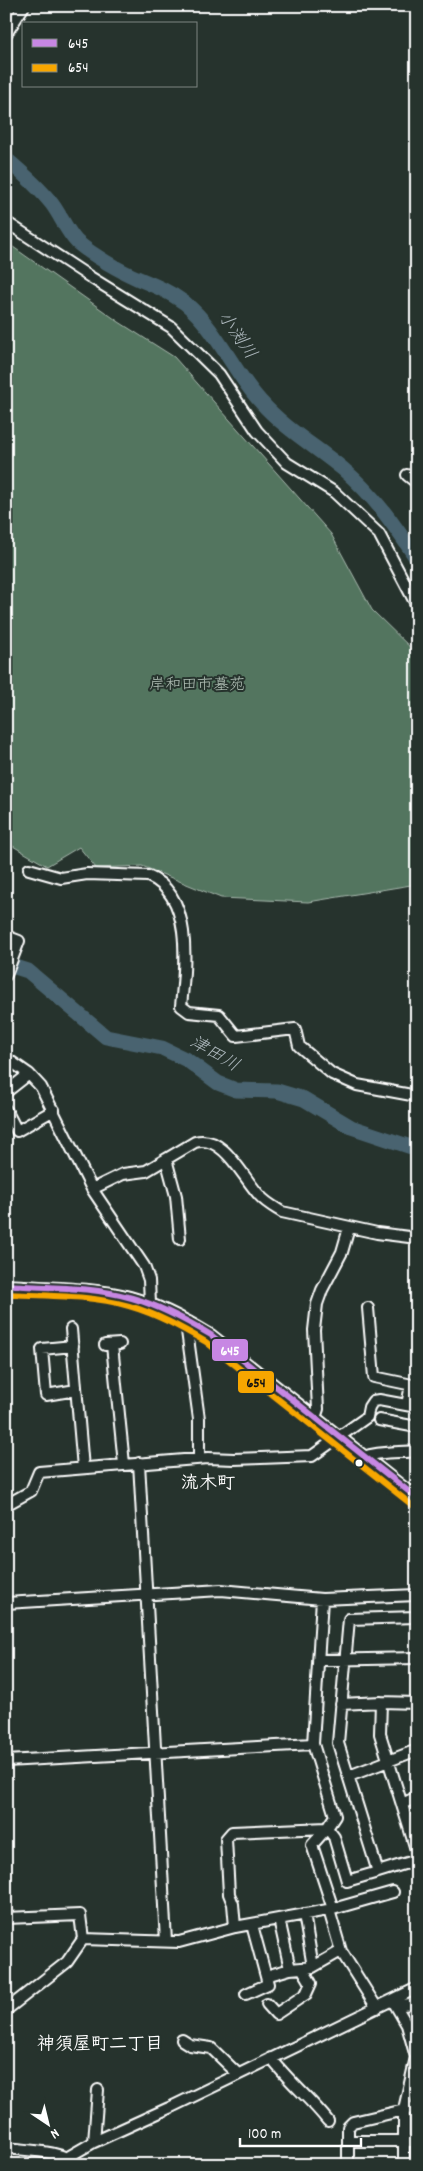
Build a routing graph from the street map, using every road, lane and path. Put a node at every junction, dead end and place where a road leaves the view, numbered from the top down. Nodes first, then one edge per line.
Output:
1 (24, 6) edge
2 (6, 34) edge
3 (6, 222) edge
4 (407, 475) dead end
5 (417, 482) edge
6 (417, 606) edge
7 (29, 869) dead end
8 (6, 936) edge
9 (6, 975) edge
10 (6, 1058) edge
11 (29, 1074) junction
12 (6, 1092) edge
13 (417, 1096) edge
14 (6, 1110) edge
15 (54, 1110) junction
16 (166, 1159) junction
17 (92, 1189) junction
18 (349, 1228) junction
19 (417, 1238) edge
20 (180, 1239) dead end
21 (6, 1284) edge
22 (150, 1303) junction
23 (368, 1308) dead end
24 (189, 1322) junction
25 (71, 1329) dead end
26 (112, 1345) dead end
27 (72, 1346) junction
28 (414, 1385) edge
29 (76, 1390) junction
30 (412, 1406) edge
31 (315, 1418) junction
32 (379, 1420) dead end
33 (417, 1427) edge
34 (338, 1436) junction
35 (416, 1447) edge
36 (364, 1457) junction
37 (199, 1458) junction
38 (139, 1463) junction
39 (124, 1464) junction
40 (83, 1468) junction
41 (417, 1498) edge
42 (6, 1505) edge
43 (147, 1595) junction
44 (417, 1595) edge
45 (322, 1599) junction
46 (6, 1603) edge
47 (417, 1617) edge
48 (417, 1658) edge
49 (345, 1659) junction
50 (318, 1660) junction
51 (381, 1702) junction
52 (417, 1703) edge
53 (342, 1704) junction
54 (313, 1744) junction
55 (417, 1750) edge
56 (155, 1752) junction
57 (6, 1761) edge
58 (389, 1761) junction
59 (349, 1776) junction
60 (417, 1797) edge
61 (402, 1804) junction
62 (327, 1828) junction
63 (416, 1847) edge
64 (417, 1860) edge
65 (378, 1872) junction
66 (392, 1892) dead end
67 (331, 1909) junction
68 (304, 1914) junction
69 (6, 1918) edge
70 (279, 1919) junction
71 (252, 1925) junction
72 (235, 1927) junction
73 (83, 1938) junction
74 (166, 1941) junction
75 (341, 1951) junction
76 (307, 1968) junction
77 (290, 1969) junction
78 (266, 1976) junction
79 (417, 1988) edge
80 (246, 1994) dead end
81 (267, 2004) dead end
82 (394, 2004) junction
83 (417, 2004) edge
84 (377, 2008) junction
85 (6, 2010) edge
86 (182, 2040) dead end
87 (271, 2058) junction
88 (238, 2074) junction
89 (98, 2090) dead end
90 (417, 2107) edge
91 (404, 2109) junction
92 (328, 2121) dead end
93 (348, 2141) junction
94 (404, 2141) junction
95 (417, 2141) edge
96 (94, 2142) junction
97 (7, 2145) edge
98 (68, 2157) junction
99 (80, 2165) edge
100 (348, 2165) edge
101 (404, 2165) edge

1 - 2 street
3 - 6 street
4 - 5 street
7 - 13 street
8 - 9 street
10 - 11 street
11 - 12 street
11 - 15 street
14 - 15 street
15 - 17 street
16 - 17 street
16 - 18 street
16 - 20 street
17 - 22 street
18 - 19 street
18 - 31 street
21 - 22 street
22 - 24 street
23 - 28 street
24 - 31 street
24 - 37 street
25 - 27 street
26 - 39 street
27 - 29 street
27 - 29 street
28 - 30 street
29 - 40 street
30 - 34 street
31 - 34 street
32 - 33 street
34 - 36 street
34 - 37 street
35 - 36 street
36 - 41 street
37 - 38 street
38 - 39 street
38 - 43 street
39 - 40 street
40 - 42 street
43 - 45 street
43 - 46 street
43 - 56 street
44 - 45 street
45 - 50 street
47 - 49 street
48 - 49 street
49 - 50 street
49 - 53 street
50 - 54 street
51 - 52 street
51 - 53 street
51 - 58 street
53 - 59 street
54 - 56 street
54 - 62 street
55 - 58 street
56 - 57 street
56 - 74 street
58 - 59 street
58 - 61 street
59 - 65 street
60 - 61 street
61 - 63 street
62 - 65 street
62 - 67 street
62 - 72 street
64 - 65 street
66 - 67 street
67 - 68 street
67 - 75 street
68 - 70 street
68 - 76 street
69 - 73 street
70 - 71 street
70 - 77 street
71 - 72 street
71 - 78 street
72 - 74 street
73 - 74 street
73 - 85 street
75 - 76 street
75 - 84 street
76 - 77 street
76 - 81 street
77 - 78 street
78 - 80 street
79 - 82 street
82 - 83 street
82 - 84 street
82 - 91 street
84 - 87 street
86 - 88 street
87 - 88 street
87 - 92 street
88 - 96 street
89 - 96 street
90 - 91 street
91 - 93 street
91 - 94 street
93 - 94 street
93 - 100 street
94 - 95 street
94 - 101 street
96 - 98 street
97 - 98 street
98 - 99 street

